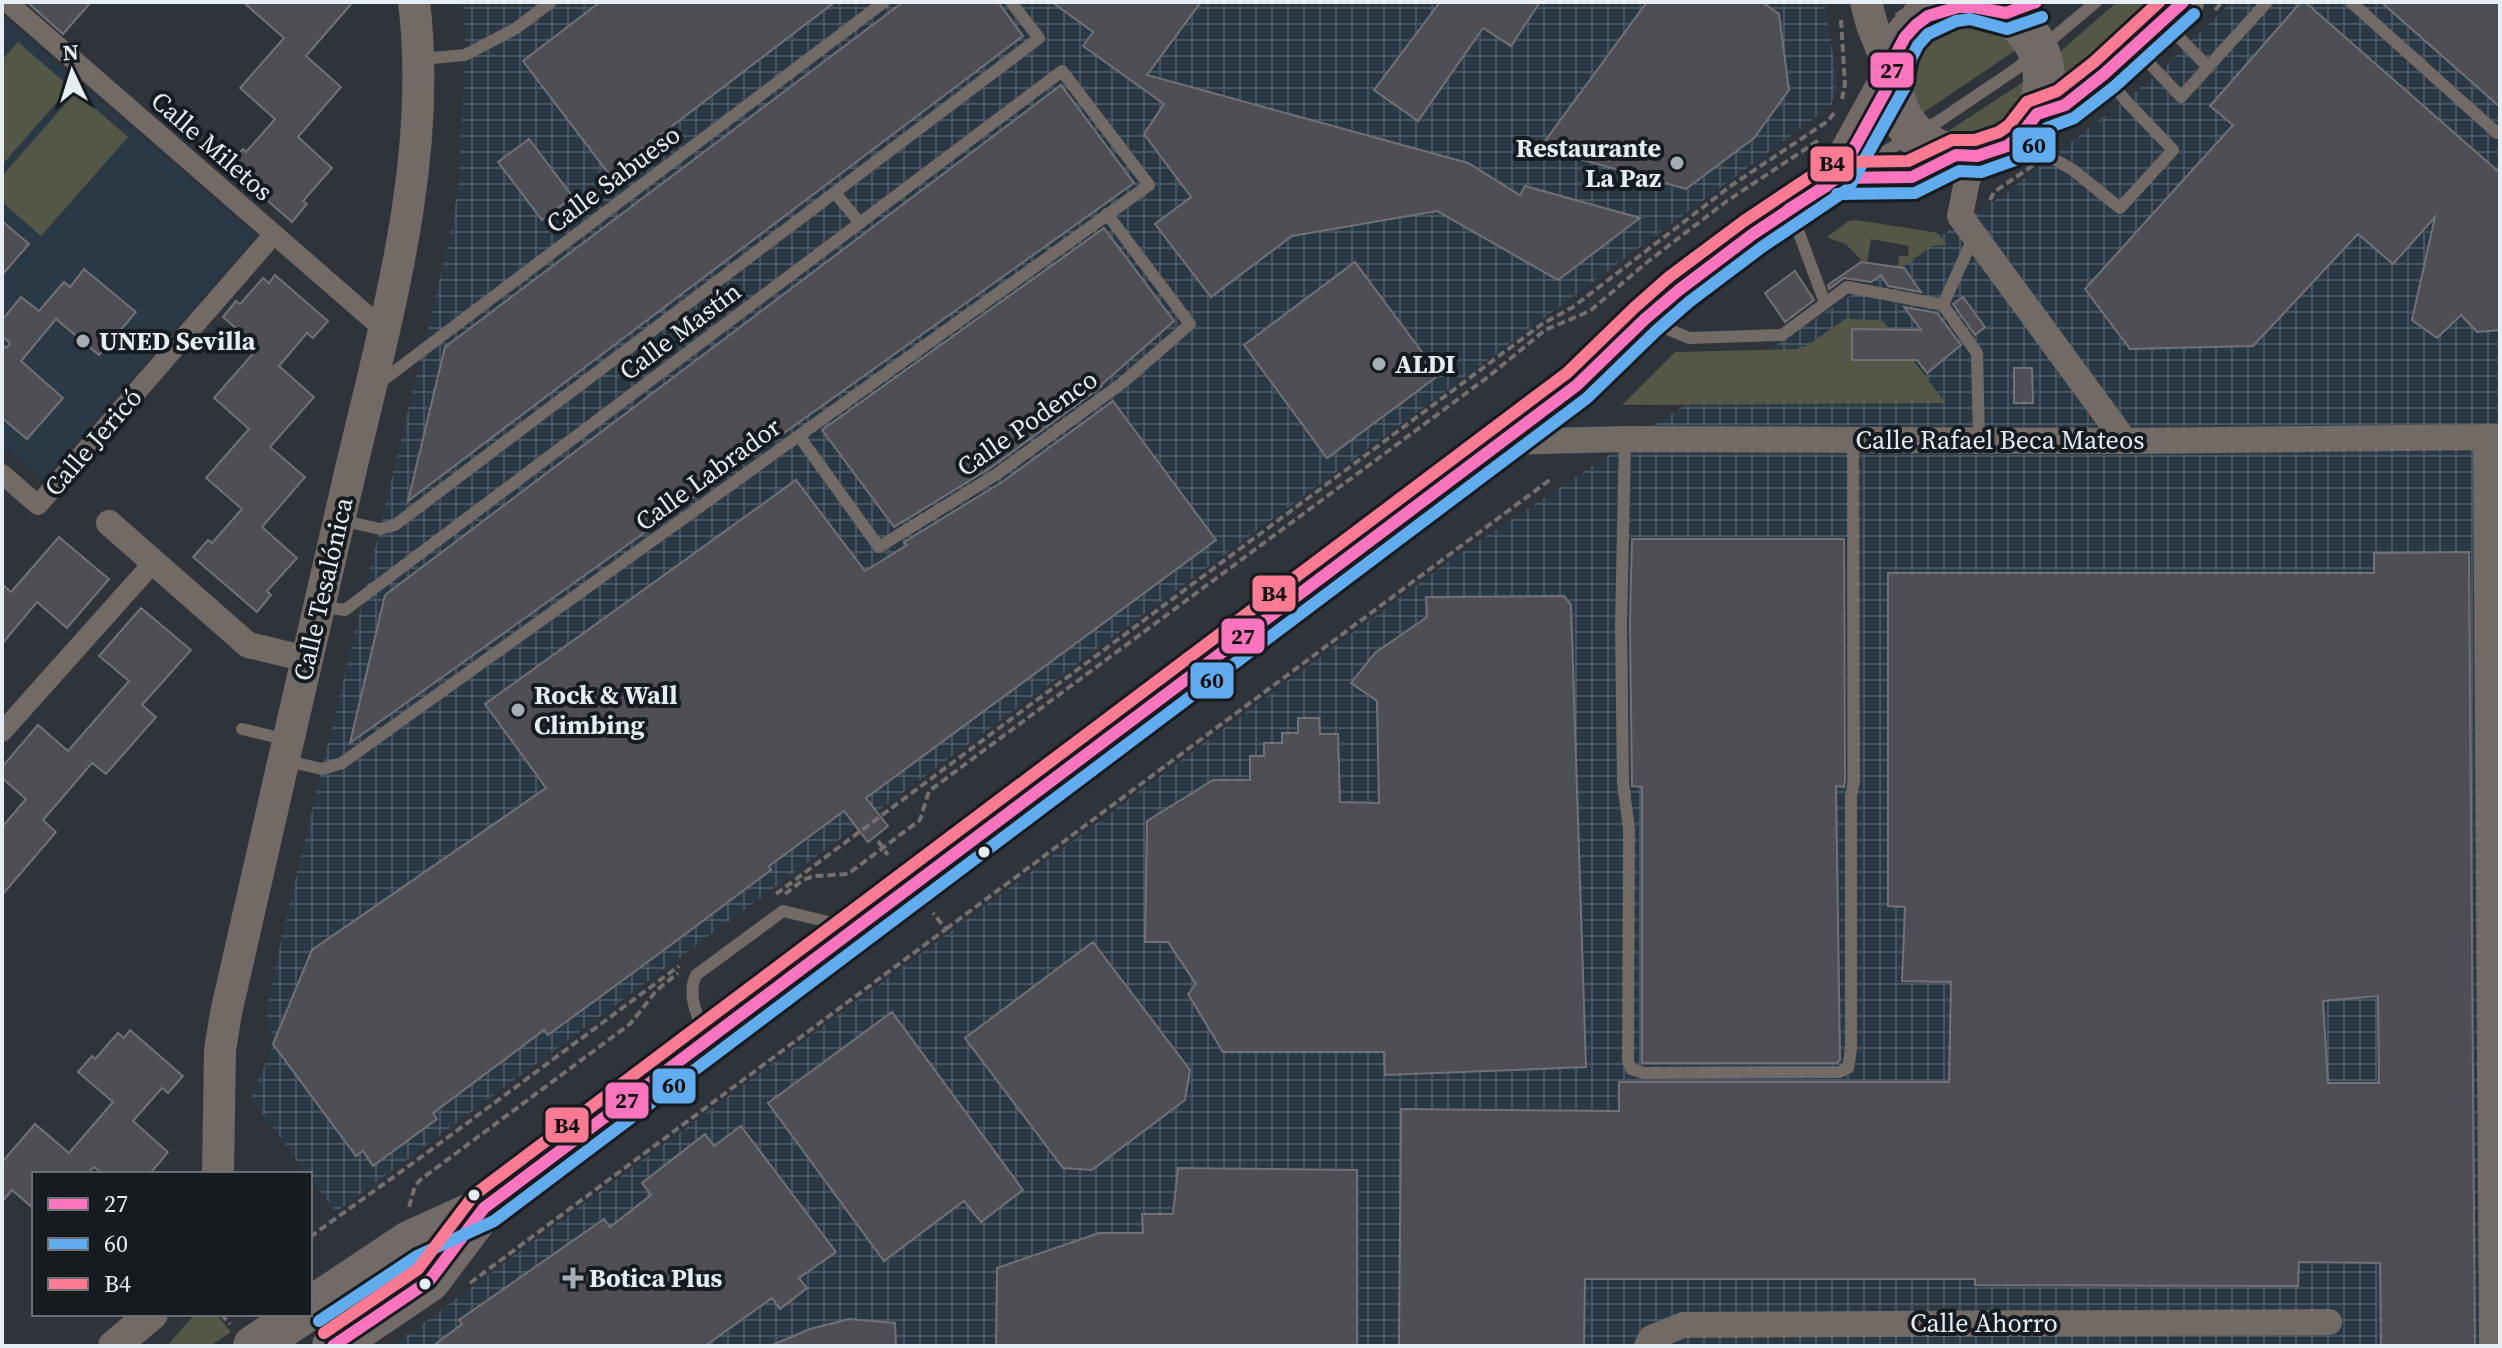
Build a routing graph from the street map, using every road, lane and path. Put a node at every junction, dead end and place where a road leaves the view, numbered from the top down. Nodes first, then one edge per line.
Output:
1 (7, 2) edge
2 (414, 2) edge
3 (551, 2) edge
4 (884, 2) edge
5 (1011, 2) edge
6 (1912, 2) edge
7 (2096, 2) edge
8 (2267, 2) edge
9 (2351, 2) edge
10 (2003, 6) edge
11 (1859, 13) edge
12 (2146, 36) edge
13 (2039, 51) junction
14 (418, 59) junction
15 (2208, 67) junction
16 (1891, 76) junction
17 (2034, 119) junction
18 (2497, 133) dead end
19 (1826, 135) dead end
20 (1914, 135) junction
21 (1967, 156) junction
22 (1837, 178) junction
23 (1149, 185) joint
24 (835, 193) junction
25 (1789, 209) junction
26 (1107, 214) junction
27 (860, 223) junction
28 (1967, 226) junction
29 (274, 234) junction
30 (1825, 303) junction
31 (1943, 305) junction
32 (1645, 319) junction
33 (383, 329) junction
34 (369, 391) junction
35 (799, 436) junction
36 (2493, 437) edge
37 (1625, 439) junction
38 (1853, 440) junction
39 (1979, 440) junction
40 (2125, 441) junction
41 (1501, 442) junction
42 (2, 474) edge
43 (1551, 479) dead end
44 (339, 519) junction
45 (109, 523) dead end
46 (153, 563) junction
47 (319, 607) junction
48 (307, 659) junction
49 (242, 729) dead end
50 (2, 732) edge
51 (286, 750) junction
52 (878, 841) dead end
53 (883, 849) junction
54 (888, 855) dead end
55 (933, 913) dead end
56 (855, 928) junction
57 (946, 929) junction
58 (706, 1041) junction
59 (218, 1172) edge
60 (484, 1208) junction
61 (407, 1210) dead end
62 (312, 1236) edge
63 (462, 1288) dead end
64 (319, 1298) edge
65 (150, 1316) edge
66 (168, 1316) edge
67 (225, 1316) edge
68 (297, 1316) edge
69 (2329, 1322) dead end
70 (244, 1338) edge
71 (114, 1346) edge
72 (150, 1346) edge
73 (333, 1346) edge
74 (1647, 1346) edge
75 (2492, 1346) edge

1 - 29 street, Calle Miletos
2 - 14 street, Calle Tesalónica
3 - 14 lane
4 - 34 lane, Calle Sabueso
5 - 24 lane, Calle Mastín
6 - 11 path
7 - 13 lane
8 - 15 lane
9 - 18 lane
10 - 13 main road
10 - 16 main road
11 - 16 street
11 - 53 path
12 - 15 lane
12 - 15 lane
12 - 17 main road
12 - 17 lane
13 - 17 main road
13 - 20 lane
14 - 33 street, Calle Tesalónica
16 - 20 main road
16 - 22 main road
17 - 21 main road
19 - 53 path
20 - 21 main road
20 - 22 lane
21 - 22 main road
21 - 28 street
22 - 25 main road
23 - 26 lane, Calle Labrador
23 - 27 lane, Calle Mastín
24 - 27 lane
24 - 44 lane, Calle Mastín
25 - 30 lane
25 - 32 main road
26 - 35 lane, Calle Labrador
26 - 35 lane, Calle Podenco
27 - 47 lane, Calle Mastín
28 - 31 lane
28 - 40 street
29 - 33 street, Calle Miletos
29 - 42 street, Calle Jericó
30 - 31 lane
30 - 32 lane
31 - 39 lane
32 - 41 main road
33 - 34 street, Calle Tesalónica
34 - 44 street, Calle Tesalónica
35 - 51 lane, Calle Labrador
36 - 40 street, Calle Rafael Beca Mateos
36 - 75 street
37 - 38 street, Calle Rafael Beca Mateos
37 - 38 lane
37 - 41 street, Calle Rafael Beca Mateos
38 - 39 street, Calle Rafael Beca Mateos
39 - 40 street, Calle Rafael Beca Mateos
41 - 56 main road
43 - 57 path
44 - 47 street, Calle Tesalónica
45 - 46 street
46 - 48 street
46 - 50 street
47 - 48 street, Calle Tesalónica
48 - 51 street, Calle Tesalónica
49 - 51 lane, Calle Labrador
51 - 59 street, Calle Tesalónica
52 - 53 path
53 - 54 path
55 - 57 path
56 - 58 main road
56 - 58 lane
57 - 63 path
58 - 60 main road
60 - 64 main road
60 - 73 main road
61 - 62 path
65 - 71 street
66 - 72 street
67 - 70 path
68 - 70 main road
69 - 74 street, Calle Ahorro

